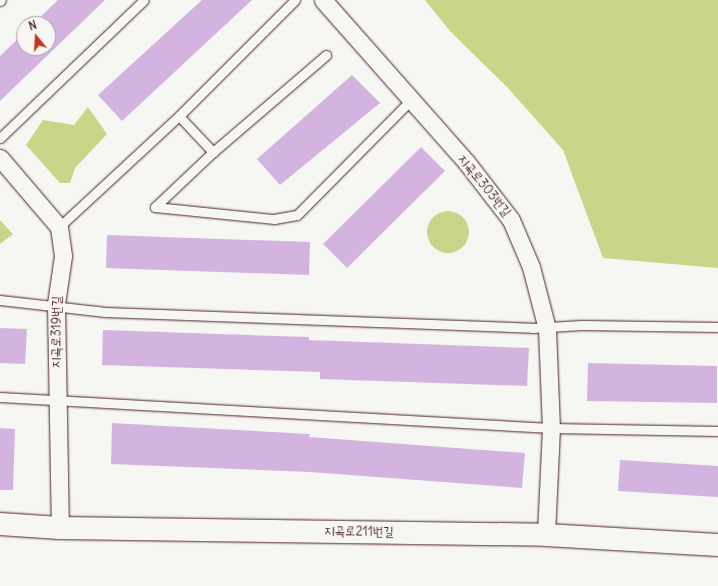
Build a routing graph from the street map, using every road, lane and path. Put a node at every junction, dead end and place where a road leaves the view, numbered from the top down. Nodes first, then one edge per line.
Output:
1 (144, 0) edge
2 (295, 0) edge
3 (323, 0) edge
4 (326, 55) dead end
5 (411, 100) junction
6 (179, 116) junction
7 (0, 138) edge
8 (213, 152) junction
9 (0, 158) edge
10 (59, 227) junction
11 (0, 300) edge
12 (56, 304) junction
13 (718, 327) edge
14 (547, 328) junction
15 (0, 397) edge
16 (56, 400) junction
17 (551, 428) junction
18 (718, 431) edge
19 (0, 524) edge
20 (60, 528) junction
21 (546, 535) junction
22 (718, 545) edge

1 - 7 lane
2 - 6 lane
3 - 5 street, 지곡로303번길
4 - 8 lane
5 - 8 lane
5 - 14 street, 지곡로303번길
6 - 8 lane
6 - 10 lane
9 - 10 street
10 - 12 street, 지곡로319번길
11 - 12 lane
12 - 14 lane
12 - 16 street, 지곡로319번길
13 - 14 lane
14 - 17 street, 지곡로303번길
15 - 16 lane
16 - 17 lane
16 - 20 street, 지곡로319번길
17 - 18 lane
17 - 21 street, 지곡로303번길
19 - 20 main road, 지곡로211번길
20 - 21 main road, 지곡로211번길
21 - 22 main road, 지곡로211번길

